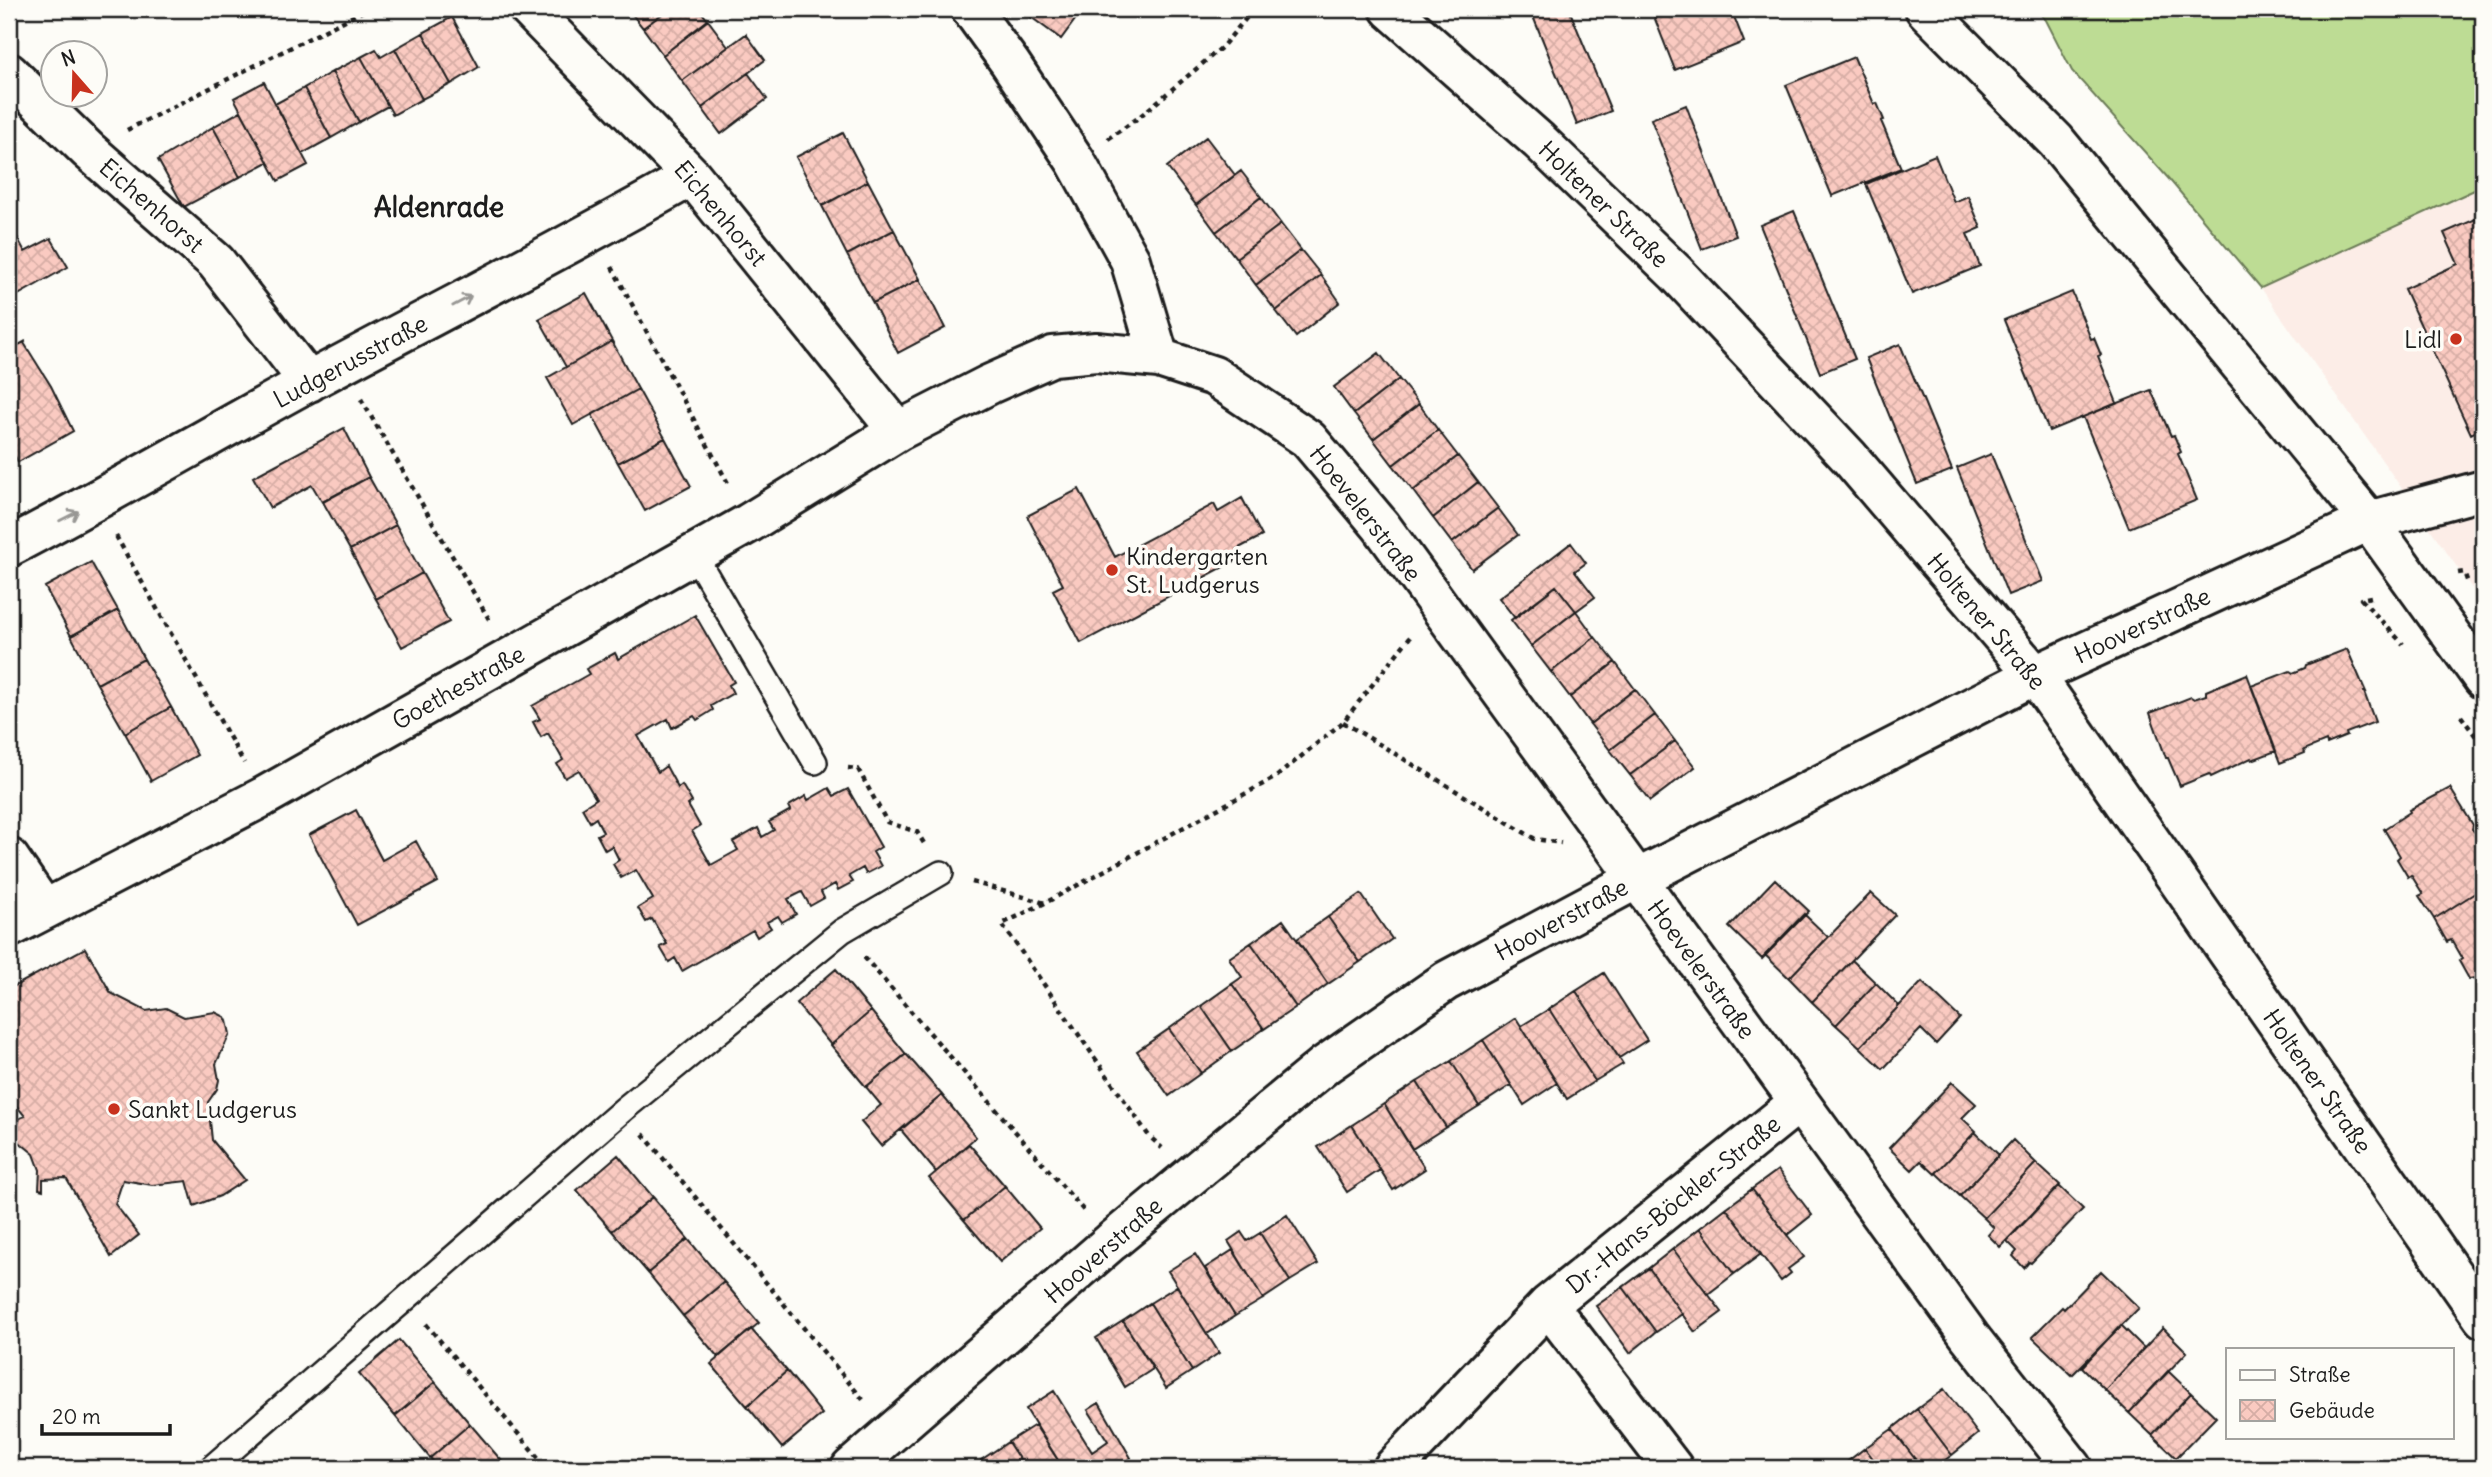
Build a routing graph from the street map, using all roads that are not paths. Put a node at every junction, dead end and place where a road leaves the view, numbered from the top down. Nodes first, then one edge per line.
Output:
1 (529, 9) edge
2 (971, 9) edge
3 (1390, 9) edge
4 (1925, 9) edge
5 (9, 73) edge
6 (692, 176) junction
7 (1159, 359) junction
8 (309, 382) junction
9 (898, 431) junction
10 (2483, 489) edge
11 (2369, 521) junction
12 (9, 547) edge
13 (694, 554) junction
14 (2035, 675) junction
15 (2483, 679) edge
16 (815, 762) road end
17 (9, 858) edge
18 (941, 873) road end
19 (1637, 879) junction
20 (44, 909) junction
21 (9, 928) edge
22 (1798, 1103) junction
23 (1548, 1305) junction
24 (2483, 1318) edge
25 (211, 1468) edge
26 (851, 1468) edge
27 (1393, 1468) edge
28 (1673, 1468) edge
29 (2073, 1468) edge

1 - 6 street, Eichenhorst
2 - 7 street
3 - 14 street, Holtener Straße
4 - 11 street
5 - 8 street, Eichenhorst
8 -> 6 street, Ludgerusstraße
6 - 9 street, Eichenhorst
7 - 9 street, Hoevelerstraße
7 - 19 street, Hoevelerstraße
12 -> 8 street, Ludgerusstraße
9 - 13 street, Goethestraße
10 - 11 street
11 - 14 street, Hooverstraße
11 - 15 street
13 - 16 lane
13 - 20 street, Goethestraße
14 - 19 street, Hooverstraße
14 - 24 street, Holtener Straße
17 - 20 street
18 - 25 lane
19 - 22 street, Hoevelerstraße
19 - 26 street, Hooverstraße
20 - 21 street, Goethestraße
22 - 23 street, Dr.-Hans-Böckler-Straße
22 - 29 street, Hoevelerstraße
23 - 27 street, Dr.-Hans-Böckler-Straße
23 - 28 street, Dr.-Hans-Böckler-Straße

